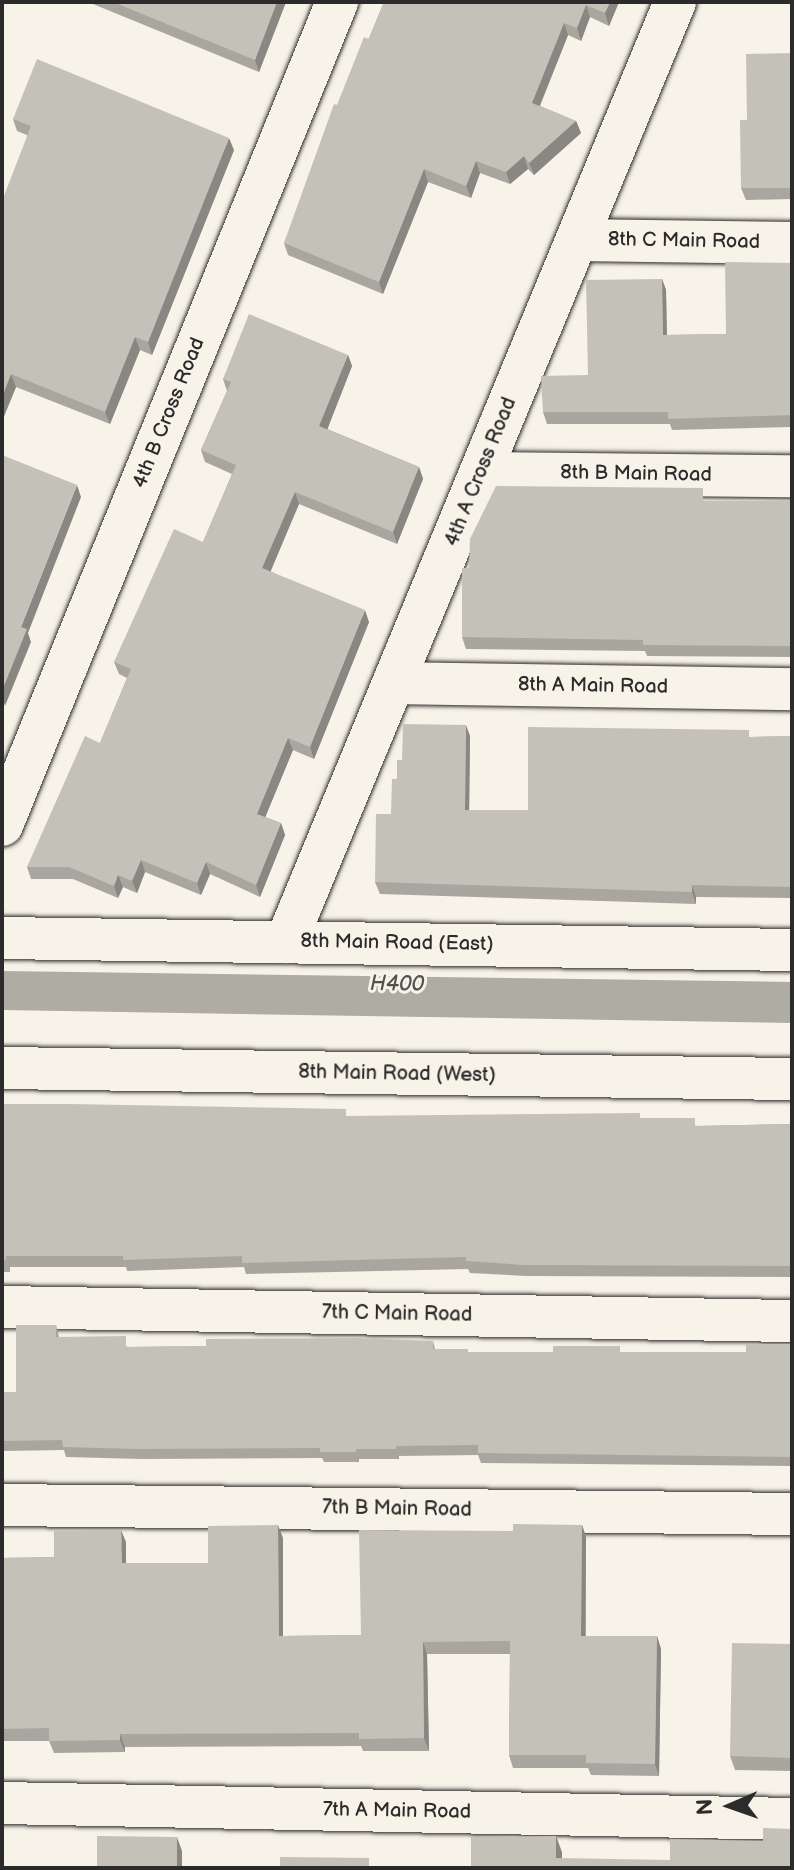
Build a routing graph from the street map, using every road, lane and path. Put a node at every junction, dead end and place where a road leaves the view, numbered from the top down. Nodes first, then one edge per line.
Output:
1 (337, 2) edge
2 (675, 2) edge
3 (577, 240) junction
4 (792, 243) edge
5 (480, 473) junction
6 (792, 476) edge
7 (394, 683) junction
8 (792, 689) edge
9 (2, 825) edge
10 (2, 938) edge
11 (286, 942) junction
12 (792, 950) edge
13 (2, 1068) edge
14 (792, 1079) edge
15 (2, 1307) edge
16 (792, 1321) edge
17 (2, 1505) edge
18 (792, 1514) edge
19 (2, 1803) edge
20 (792, 1819) edge

1 - 9 street, 4th B Cross Road
2 - 3 street, 4th A Cross Road
3 - 4 street, 8th C Main Road
3 - 5 street, 4th A Cross Road
5 - 6 street, 8th B Main Road
5 - 7 street, 4th A Cross Road
7 - 8 street, 8th A Main Road
7 - 11 street, 4th A Cross Road
10 - 11 street, 8th Main Road (East)
11 - 12 street, 8th Main Road (East)
13 - 14 street, 8th Main Road (West)
15 - 16 street, 7th C Main Road
17 - 18 street, 7th B Main Road
19 - 20 street, 7th A Main Road

